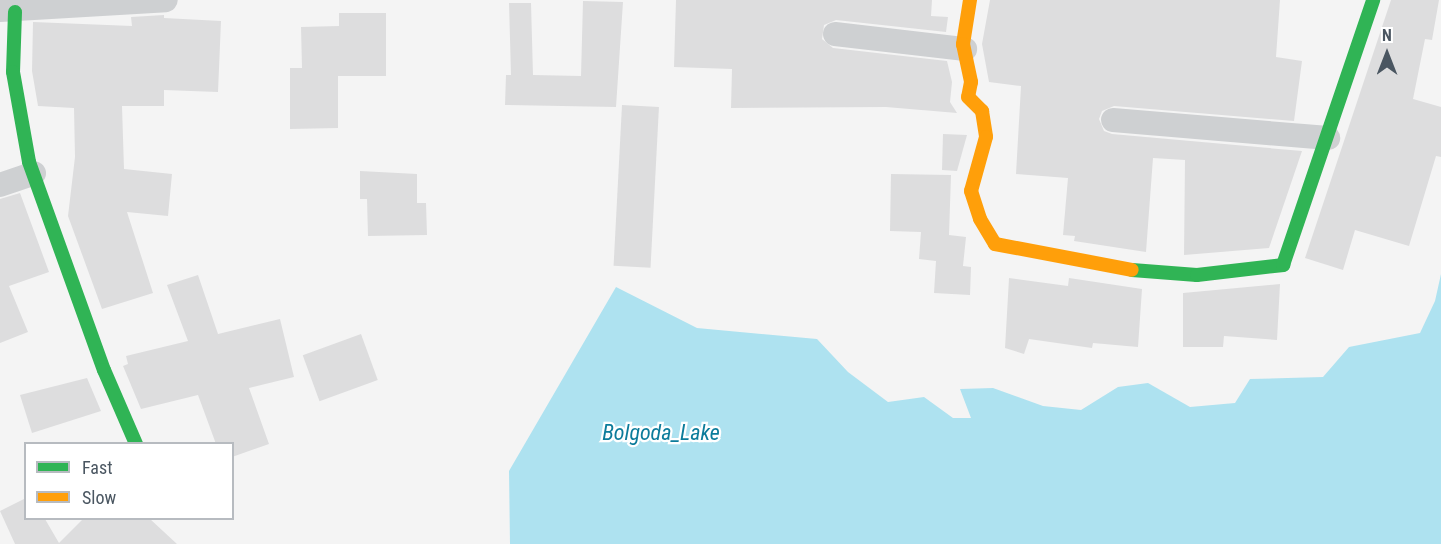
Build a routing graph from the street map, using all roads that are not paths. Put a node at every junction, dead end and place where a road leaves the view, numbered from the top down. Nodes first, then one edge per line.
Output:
1 (166, 0) edge
2 (970, 0) edge
3 (1373, 0) edge
4 (7, 11) edge
5 (835, 34) dead end
6 (965, 50) junction
7 (1113, 120) dead end
8 (1328, 138) junction
9 (34, 173) junction
10 (0, 185) edge
11 (135, 442) edge

1 - 4 street
2 - 6 street
3 - 8 street
4 - 9 street
5 - 6 street
6 - 8 street
7 - 8 street
9 - 10 street
9 - 11 street

